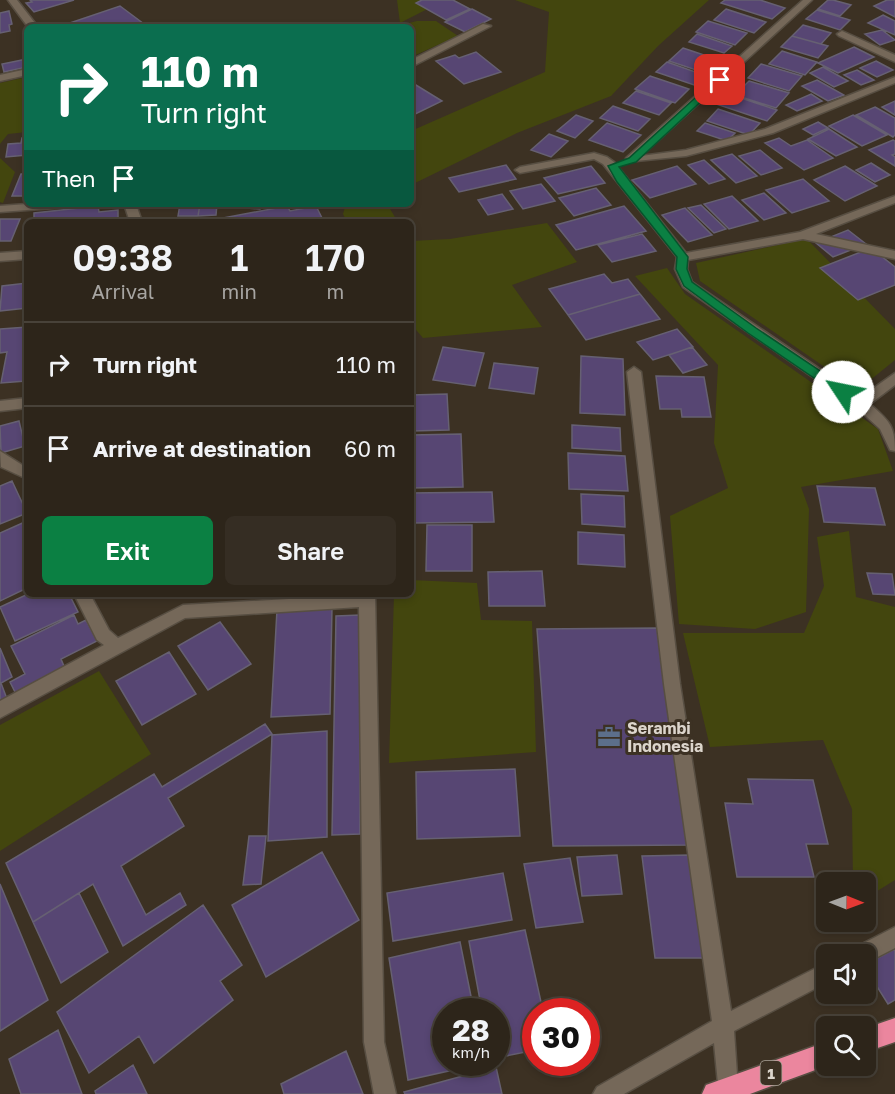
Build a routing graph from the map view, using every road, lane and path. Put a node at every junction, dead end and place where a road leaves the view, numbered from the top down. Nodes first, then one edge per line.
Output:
1 (12, 0) edge
2 (808, 0) edge
3 (31, 24) edge
4 (486, 26) dead end
5 (842, 34) dead end
6 (895, 59) edge
7 (414, 62) edge
8 (24, 73) edge
9 (0, 78) edge
10 (895, 80) edge
11 (632, 160) junction
12 (613, 166) junction
13 (520, 170) dead end
14 (895, 199) edge
15 (27, 207) edge
16 (0, 209) edge
17 (803, 235) junction
18 (24, 255) edge
19 (895, 255) edge
20 (0, 257) edge
21 (683, 257) junction
22 (634, 372) dead end
23 (895, 378) edge
24 (24, 403) edge
25 (861, 404) junction
26 (0, 406) edge
27 (895, 446) edge
28 (0, 456) edge
29 (24, 472) edge
30 (84, 597) edge
31 (367, 597) edge
32 (117, 646) junction
33 (0, 710) edge
34 (895, 937) edge
35 (876, 947) edge
36 (816, 978) edge
37 (723, 1026) junction
38 (895, 1030) edge
39 (876, 1037) edge
40 (816, 1058) edge
41 (721, 1091) edge
42 (385, 1094) edge
43 (604, 1094) edge

1 - 3 street
2 - 11 street
4 - 7 street
5 - 6 street
8 - 9 street
10 - 11 street
11 - 12 street
12 - 13 street
12 - 21 street
14 - 17 street
15 - 16 street
17 - 19 street
17 - 21 street
18 - 20 street
21 - 25 street
22 - 37 street
23 - 25 street
24 - 26 street
25 - 27 street
28 - 29 street
30 - 32 street
31 - 32 street
31 - 42 street
32 - 33 street
34 - 35 street
36 - 37 street
37 - 41 street
37 - 43 street
38 - 39 highway
40 - 41 highway, 1

